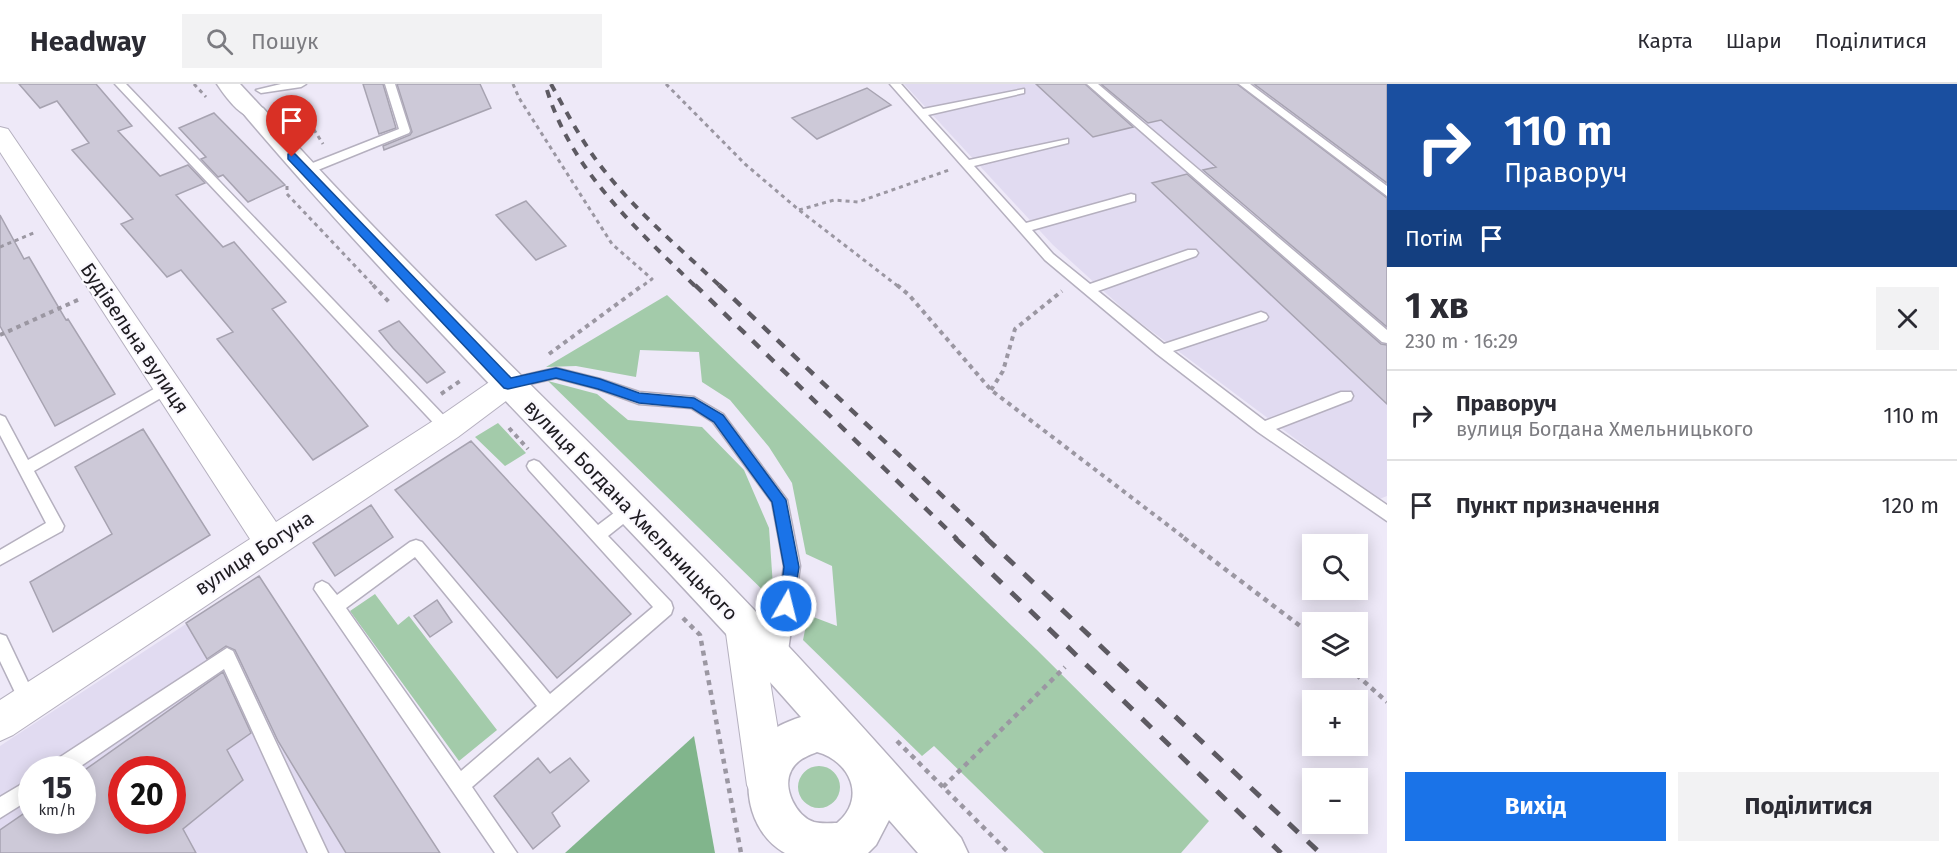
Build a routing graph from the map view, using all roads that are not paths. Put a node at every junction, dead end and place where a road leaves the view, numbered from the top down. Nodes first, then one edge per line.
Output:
1 (120, 84) edge
2 (228, 84) edge
3 (301, 84) edge
4 (390, 84) edge
5 (895, 84) edge
6 (1092, 84) edge
7 (1244, 84) edge
8 (1020, 91) dead end
9 (260, 96) edge
10 (921, 113) junction
11 (0, 134) edge
12 (1064, 141) dead end
13 (967, 164) junction
14 (295, 176) junction
15 (1387, 192) edge
16 (1131, 198) dead end
17 (1024, 228) junction
18 (1192, 253) dead end
19 (1089, 289) junction
20 (1261, 317) dead end
21 (1387, 338) edge
22 (1162, 350) junction
23 (168, 387) junction
24 (504, 389) junction
25 (1346, 396) dead end
26 (0, 421) edge
27 (447, 428) junction
28 (1263, 428) junction
29 (5, 443) edge
30 (534, 461) road end
31 (25, 469) junction
32 (632, 508) junction
33 (1387, 514) edge
34 (597, 535) junction
35 (271, 542) junction
36 (0, 558) edge
37 (322, 589) dead end
38 (335, 606) junction
39 (743, 626) junction
40 (0, 642) edge
41 (779, 664) junction
42 (29, 703) junction
43 (549, 707) junction
44 (0, 722) edge
45 (861, 754) junction
46 (79, 756) edge
47 (460, 785) junction
48 (767, 787) junction
49 (18, 796) edge
50 (0, 808) edge
51 (808, 848) edge
52 (318, 853) edge
53 (507, 853) edge
54 (946, 853) edge

1 - 27 lane
2 - 9 street, вулиця Богдана Хмельницького
3 - 9 lane
4 - 14 lane
5 - 10 lane
6 - 21 lane
7 - 15 lane
8 - 10 lane
9 - 14 street, вулиця Богдана Хмельницького
10 - 13 lane
11 - 23 street, Будівельна вулиця
12 - 13 lane
13 - 17 lane
14 - 24 street, вулиця Богдана Хмельницького
16 - 17 lane
17 - 19 lane
18 - 19 lane
19 - 22 lane
20 - 22 lane
22 - 28 lane
23 - 31 lane
23 - 35 street, Будівельна вулиця
24 - 27 street, вулиця Богуна
24 - 32 street, вулиця Богдана Хмельницького
24 - 41 lane
25 - 28 lane
26 - 29 lane
27 - 35 street, вулиця Богуна
28 - 33 lane
29 - 31 lane
30 - 34 lane
31 - 36 lane
32 - 34 lane
32 - 39 street, вулиця Богдана Хмельницького
34 - 43 lane
35 - 42 street, вулиця Богуна
37 - 38 lane
38 - 43 lane
38 - 47 lane
39 - 41 street, вулиця Богдана Хмельницького
39 - 48 street
40 - 42 lane
41 - 45 street, вулиця Богдана Хмельницького
42 - 44 street, вулиця Богуна
43 - 47 lane
45 - 48 street, вулиця Богдана Хмельницького
45 - 51 street, вулиця Богдана Хмельницького
45 - 54 street, вулиця Богдана Хмельницького
46 - 52 lane
47 - 53 lane
48 - 51 street, вулиця Богдана Хмельницького
49 - 50 lane

